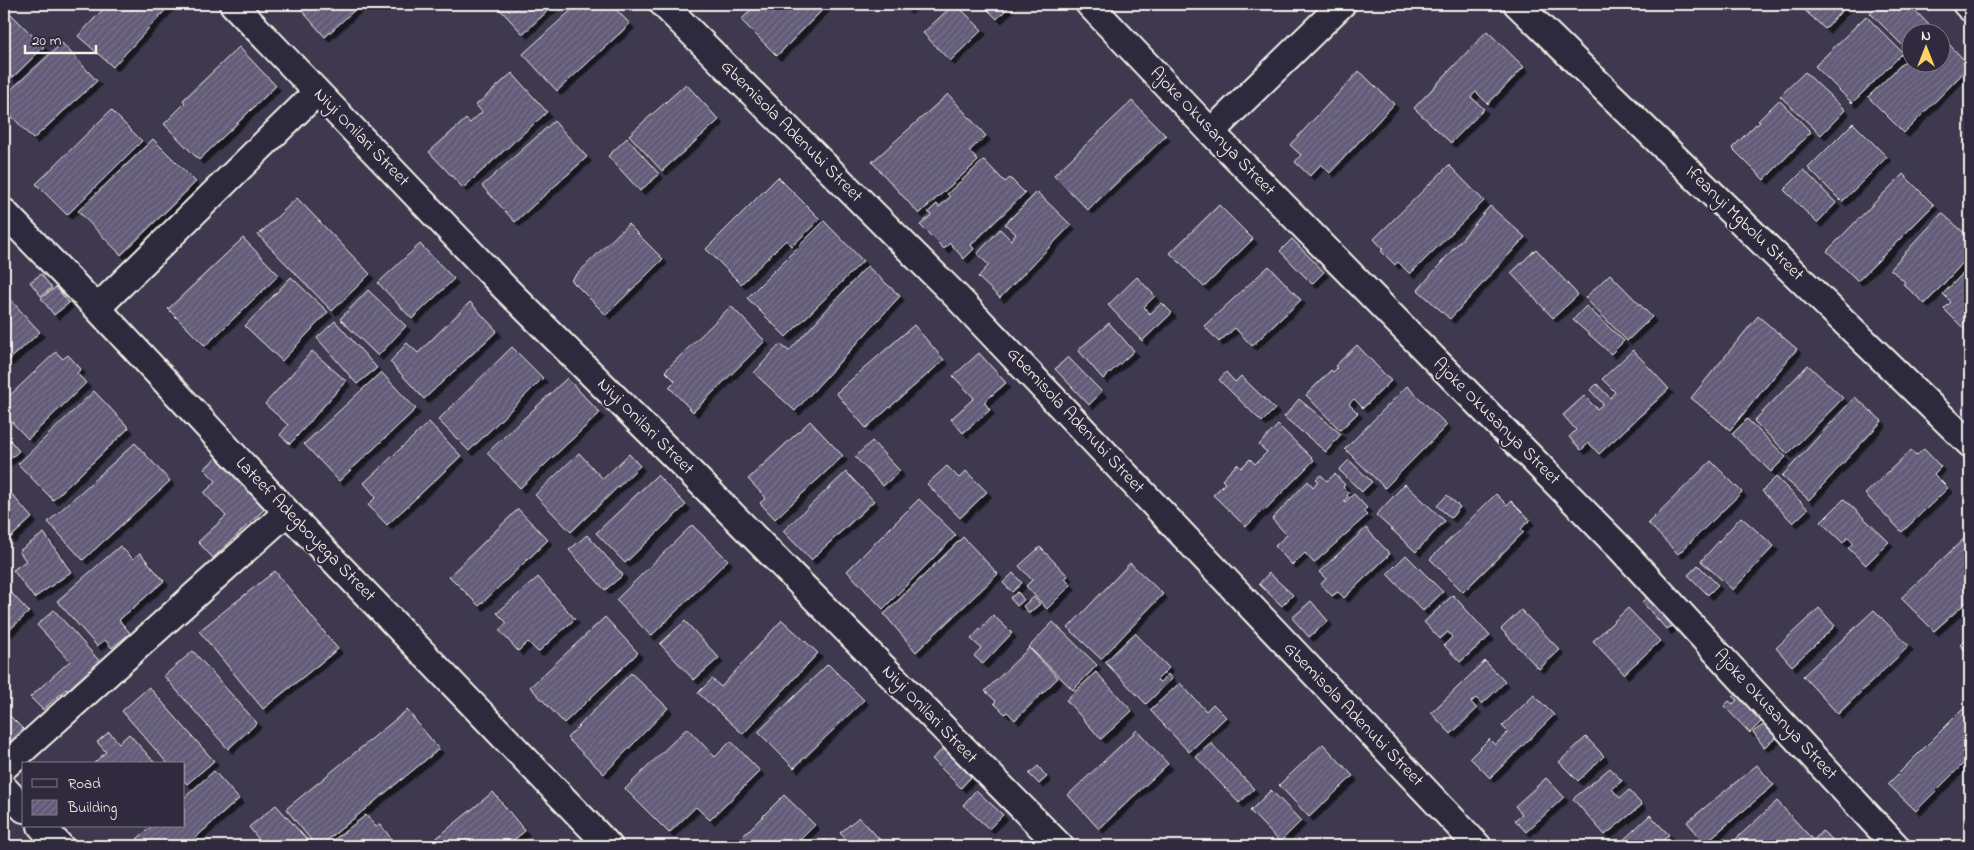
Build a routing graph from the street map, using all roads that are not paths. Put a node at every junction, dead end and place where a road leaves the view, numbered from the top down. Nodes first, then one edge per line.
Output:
1 (233, 4) edge
2 (663, 4) edge
3 (1089, 4) edge
4 (1342, 4) edge
5 (1517, 4) edge
6 (1966, 4) edge
7 (1970, 8) edge
8 (318, 92) junction
9 (1212, 132) junction
10 (4, 212) edge
11 (98, 308) junction
12 (1970, 444) edge
13 (287, 512) junction
14 (4, 767) edge
15 (4, 788) edge
16 (22, 807) edge
17 (43, 828) edge
18 (60, 846) edge
19 (608, 846) edge
20 (1060, 846) edge
21 (1478, 846) edge
22 (1896, 846) edge

1 - 8 street, Niyi Onilari Street
2 - 21 street, Gbemisola Adenubi Street
3 - 9 street, Ajoke Okusanya Street
4 - 9 street
5 - 12 street, Ifeanyi Mgbolu Street
6 - 7 street
8 - 11 street
8 - 20 street, Niyi Onilari Street
9 - 22 street, Ajoke Okusanya Street
10 - 11 street, Lateef Adegboyega Street
11 - 13 street, Lateef Adegboyega Street
13 - 14 street
13 - 19 street, Lateef Adegboyega Street
15 - 16 street
17 - 18 street

